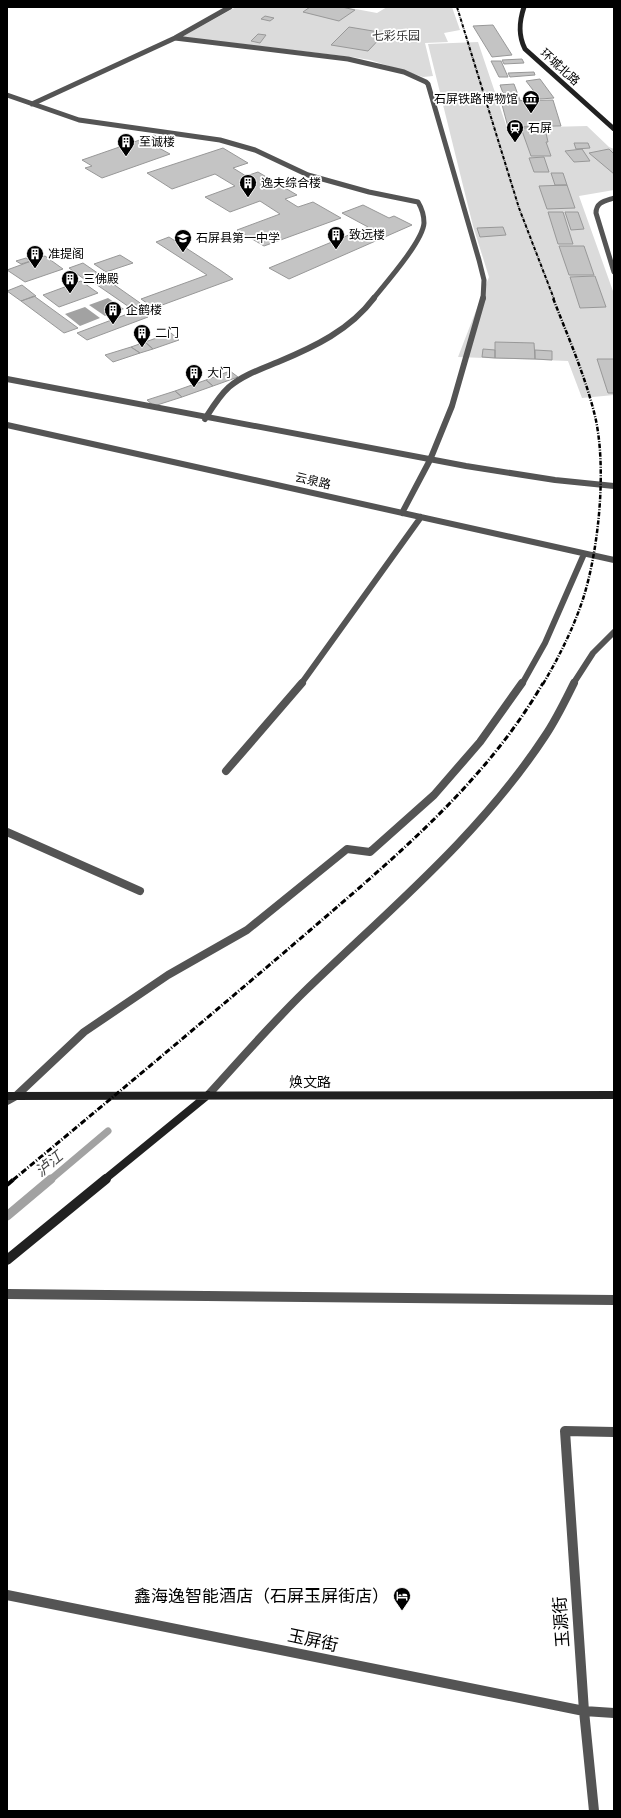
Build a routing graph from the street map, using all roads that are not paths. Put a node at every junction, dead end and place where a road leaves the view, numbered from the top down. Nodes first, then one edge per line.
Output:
1 (230, 7) edge
2 (524, 7) edge
3 (175, 38) junction
4 (7, 95) edge
5 (32, 104) junction
6 (614, 129) edge
7 (614, 198) edge
8 (614, 272) edge
9 (7, 379) edge
10 (205, 419) junction
11 (7, 425) edge
12 (430, 460) junction
13 (614, 486) edge
14 (402, 513) junction
15 (421, 517) junction
16 (584, 554) junction
17 (614, 560) edge
18 (612, 635) edge
19 (226, 771) dead end
20 (7, 832) edge
21 (140, 891) dead end
22 (208, 1095) junction
23 (614, 1095) edge
24 (12, 1096) edge
25 (7, 1101) edge
26 (7, 1260) edge
27 (7, 1294) edge
28 (614, 1300) edge
29 (614, 1432) edge
30 (7, 1595) edge
31 (584, 1711) junction
32 (614, 1713) edge
33 (594, 1811) edge

1 - 3 street
2 - 6 street, 环城北路
3 - 5 street
3 - 12 street
4 - 5 street
5 - 10 street
7 - 8 street
9 - 10 street
10 - 12 street
11 - 14 street, 云泉路
12 - 13 street
12 - 14 street
14 - 15 street, 云泉路
15 - 16 street, 云泉路
15 - 19 street
16 - 17 street, 云泉路
16 - 24 street
18 - 22 street
20 - 21 street
22 - 23 street, 焕文路
22 - 24 street, 焕文路
22 - 26 street
24 - 25 street
27 - 28 street
29 - 31 street, 玉源街
30 - 31 street, 玉屏街
31 - 32 street, 玉屏街
31 - 33 street, 玉源街

